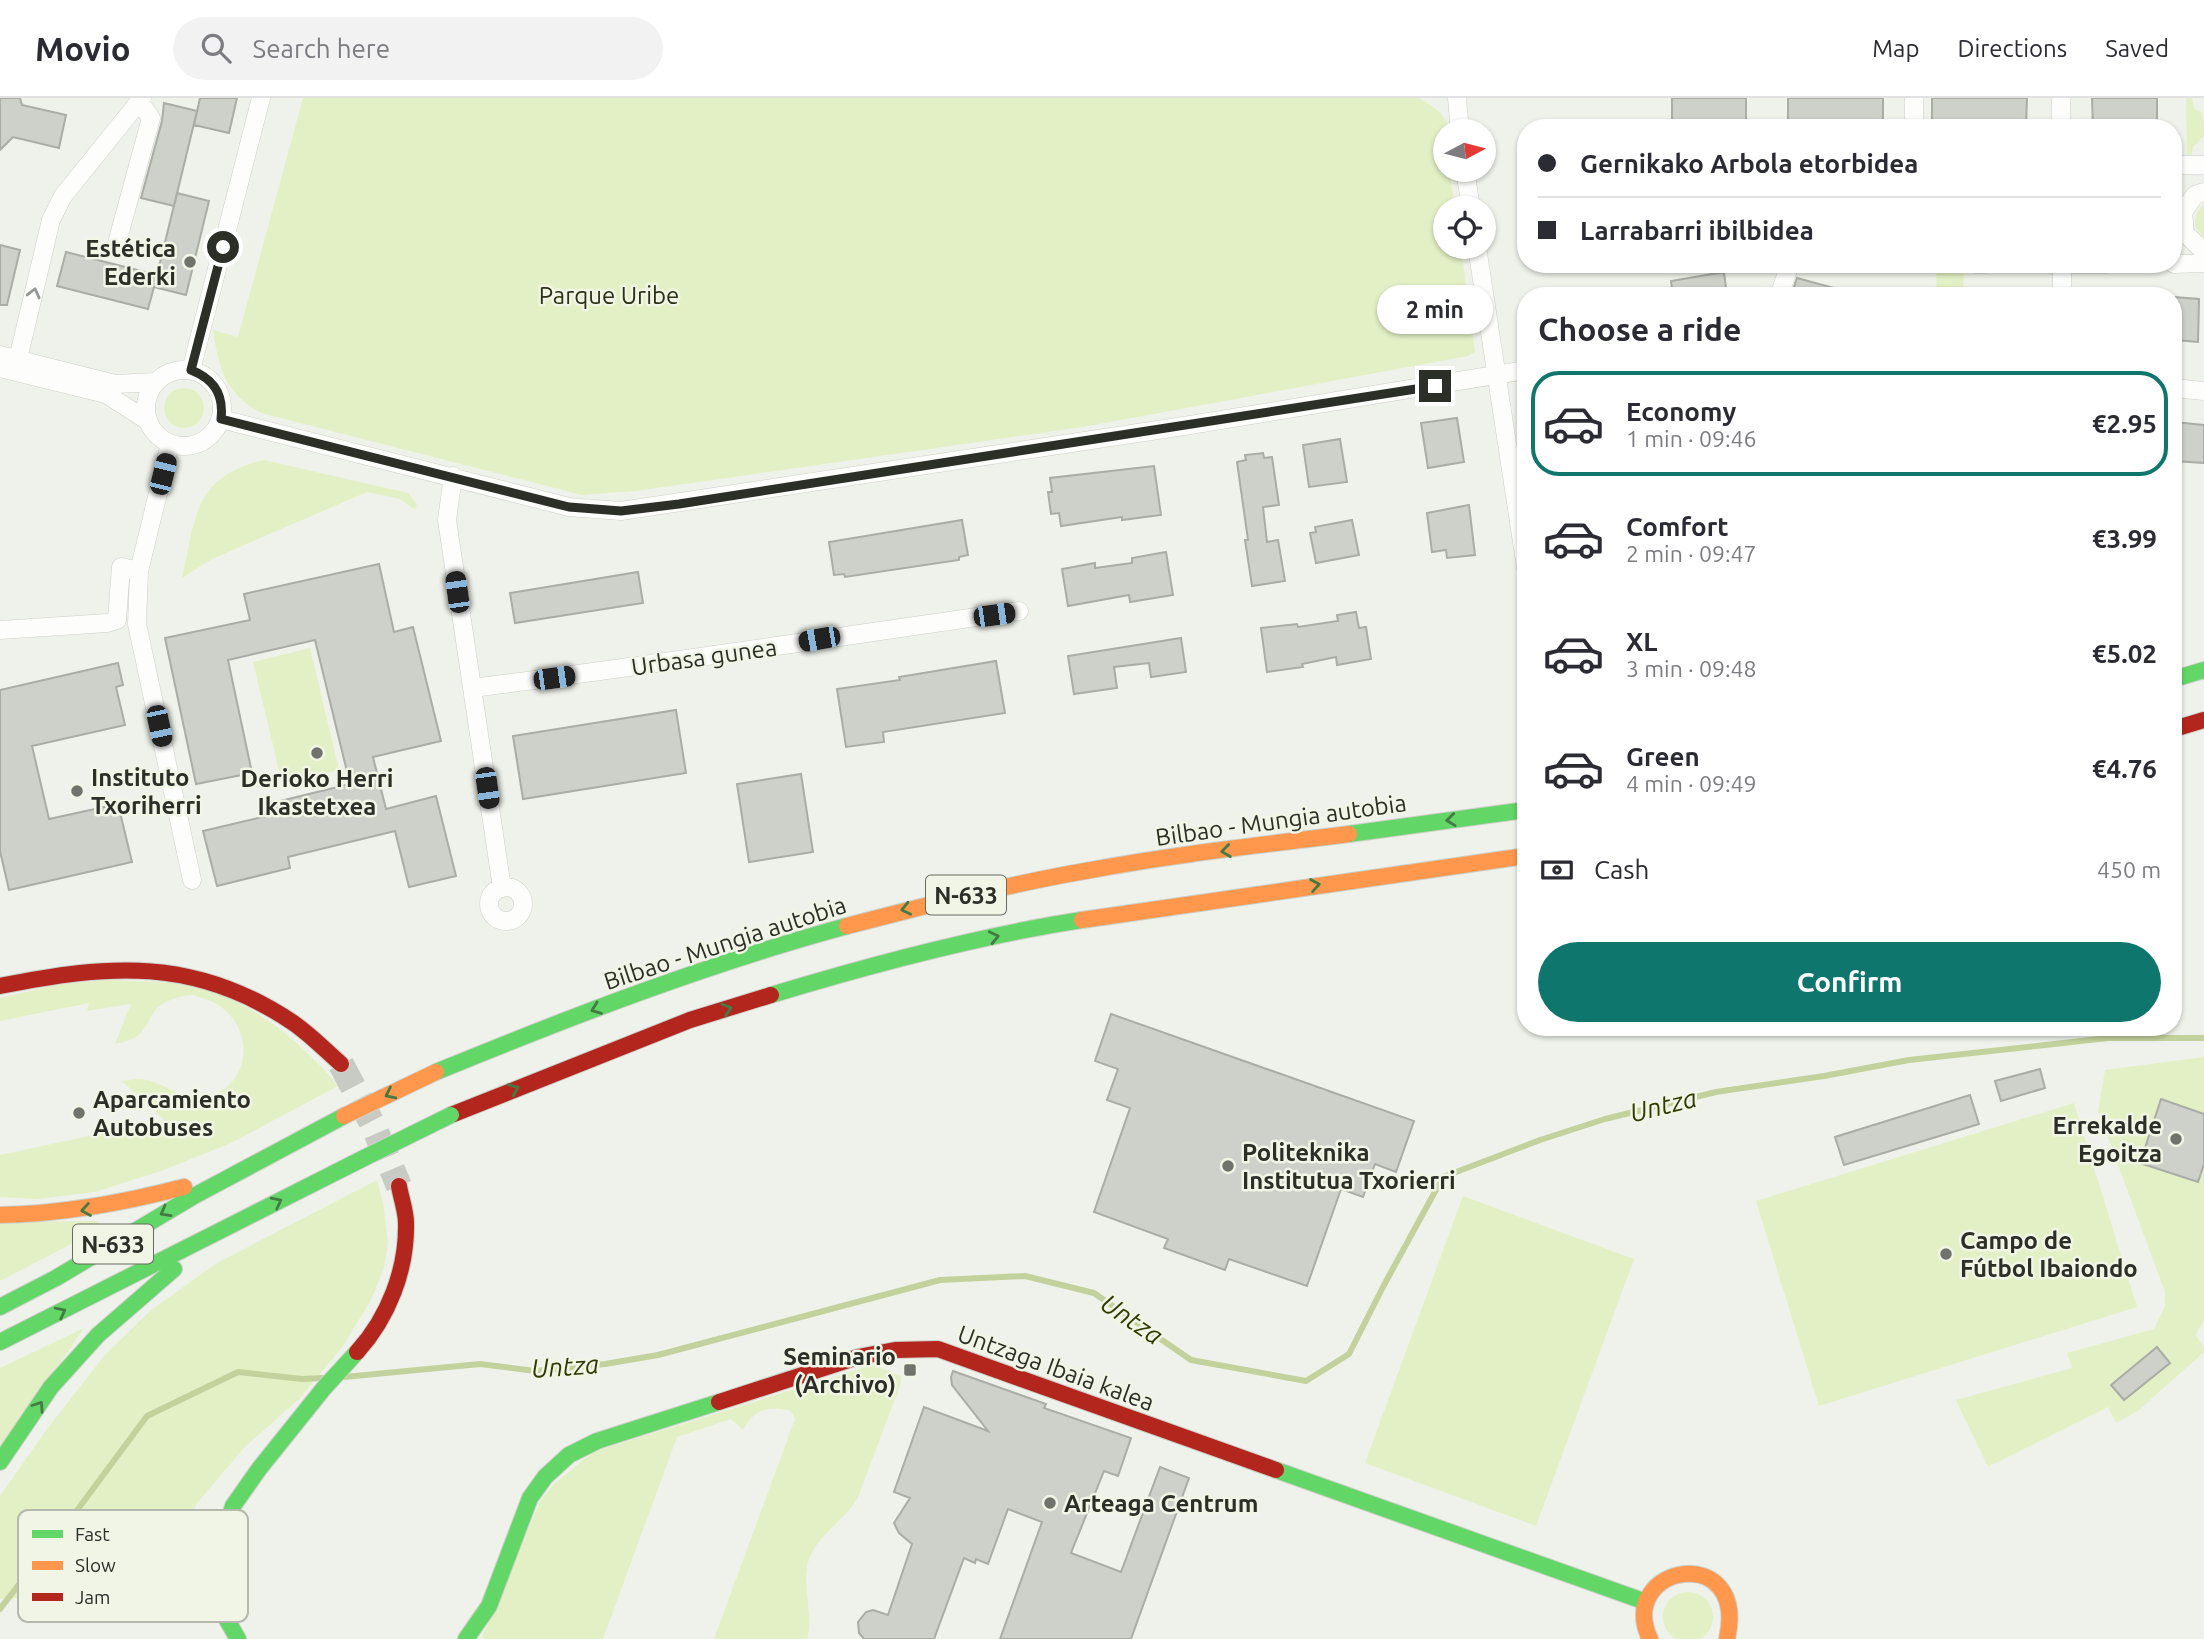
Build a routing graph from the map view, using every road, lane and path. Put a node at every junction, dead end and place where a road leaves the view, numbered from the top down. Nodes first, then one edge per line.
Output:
1 (261, 98) edge
2 (1457, 98) edge
3 (1914, 98) edge
4 (2061, 98) edge
5 (141, 100) edge
6 (1459, 119) edge
7 (1914, 119) edge
8 (2061, 119) edge
9 (2182, 165) edge
10 (2204, 165) edge
11 (2204, 191) edge
12 (118, 239) dead end
13 (2204, 248) edge
14 (1479, 259) edge
15 (2204, 263) edge
16 (2182, 264) edge
17 (0, 355) edge
18 (18, 359) junction
19 (0, 368) edge
20 (191, 370) junction
21 (1517, 372) edge
22 (1496, 375) junction
23 (156, 382) junction
24 (2182, 389) edge
25 (2204, 391) edge
26 (221, 419) junction
27 (148, 421) junction
28 (170, 444) junction
29 (453, 476) junction
30 (1517, 510) edge
31 (139, 570) junction
32 (1019, 611) dead end
33 (0, 630) edge
34 (2204, 670) edge
35 (2182, 677) edge
36 (471, 688) junction
37 (2204, 720) edge
38 (2182, 727) edge
39 (1517, 811) edge
40 (1517, 857) edge
41 (192, 880) dead end
42 (502, 888) dead end
43 (0, 986) edge
44 (341, 1064) tunnel mouth
45 (224, 1179) junction
46 (399, 1186) tunnel mouth
47 (0, 1215) edge
48 (216, 1233) junction
49 (0, 1307) edge
50 (0, 1342) edge
51 (0, 1462) edge
52 (232, 1510) edge
53 (1646, 1602) junction
54 (228, 1622) edge
55 (238, 1639) edge
56 (466, 1639) edge
57 (1650, 1639) edge
58 (1727, 1639) edge

1 - 20 street
2 - 6 street
3 - 7 street
4 - 8 street
5 - 12 street
18 -> 5 street
9 - 10 street
11 - 13 street
14 - 22 street
15 - 16 street
17 - 18 street
18 - 23 street
19 - 27 street
20 - 23 street
20 - 26 street
21 - 22 street
22 - 29 street
22 - 30 street
23 - 27 street
24 - 25 street
26 - 28 street
26 - 29 street
27 - 28 street
28 - 31 street
29 - 36 street
31 - 33 street
31 - 41 street
32 - 36 street, Urbasa gunea
34 - 35 main road
36 - 42 street
37 - 38 main road
39 -> 45 main road, Bilbao - Mungia autobia / N-633, bridge
48 -> 40 main road, N-633, bridge
43 - 44 main road
45 -> 47 main road
45 -> 49 main road, Bilbao - Mungia autobia / N-633
46 - 52 main road
50 -> 48 main road, N-633
51 -> 48 main road
53 - 56 main road, Untzaga Ibaia kalea
53 - 57 main road
53 - 58 main road
54 - 55 main road

